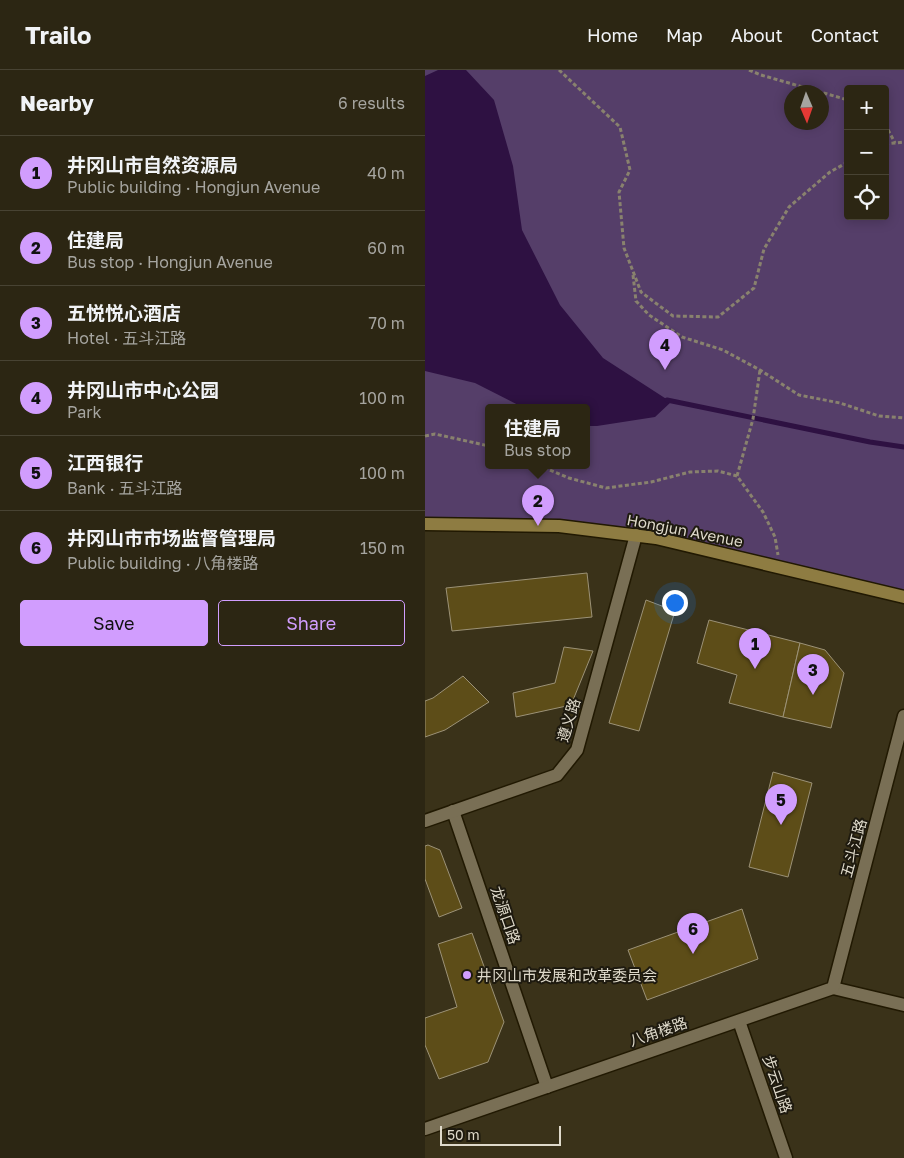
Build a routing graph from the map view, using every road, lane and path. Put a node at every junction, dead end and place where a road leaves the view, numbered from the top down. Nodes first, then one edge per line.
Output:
1 (559, 70) edge
2 (749, 70) edge
3 (844, 99) edge
4 (888, 130) edge
5 (904, 142) edge
6 (895, 143) junction
7 (889, 144) edge
8 (844, 164) edge
9 (632, 269) junction
10 (760, 370) junction
11 (904, 418) edge
12 (425, 436) edge
13 (485, 445) edge
14 (548, 469) edge
15 (737, 476) junction
16 (425, 524) edge
17 (636, 535) junction
18 (781, 568) junction
19 (904, 597) edge
20 (904, 716) edge
21 (453, 811) junction
22 (425, 821) edge
23 (833, 988) junction
24 (904, 1005) edge
25 (739, 1021) junction
26 (547, 1087) junction
27 (425, 1129) edge
28 (787, 1158) edge

1 - 9 path
2 - 3 path
4 - 6 path
5 - 6 path
6 - 7 path
8 - 9 path
9 - 10 path
10 - 11 path
10 - 15 path
12 - 13 path
14 - 15 path
15 - 18 path
16 - 17 main road, Hongjun Avenue
17 - 18 main road, Hongjun Avenue
17 - 21 street, 遵义路
18 - 19 main road, Hongjun Avenue
20 - 23 street, 五斗江路
21 - 22 street, 遵义路
21 - 26 street, 龙源口路
23 - 24 street
23 - 25 street, 八角楼路
25 - 26 street, 八角楼路
25 - 28 street, 步云山路
26 - 27 street, 八角楼路

